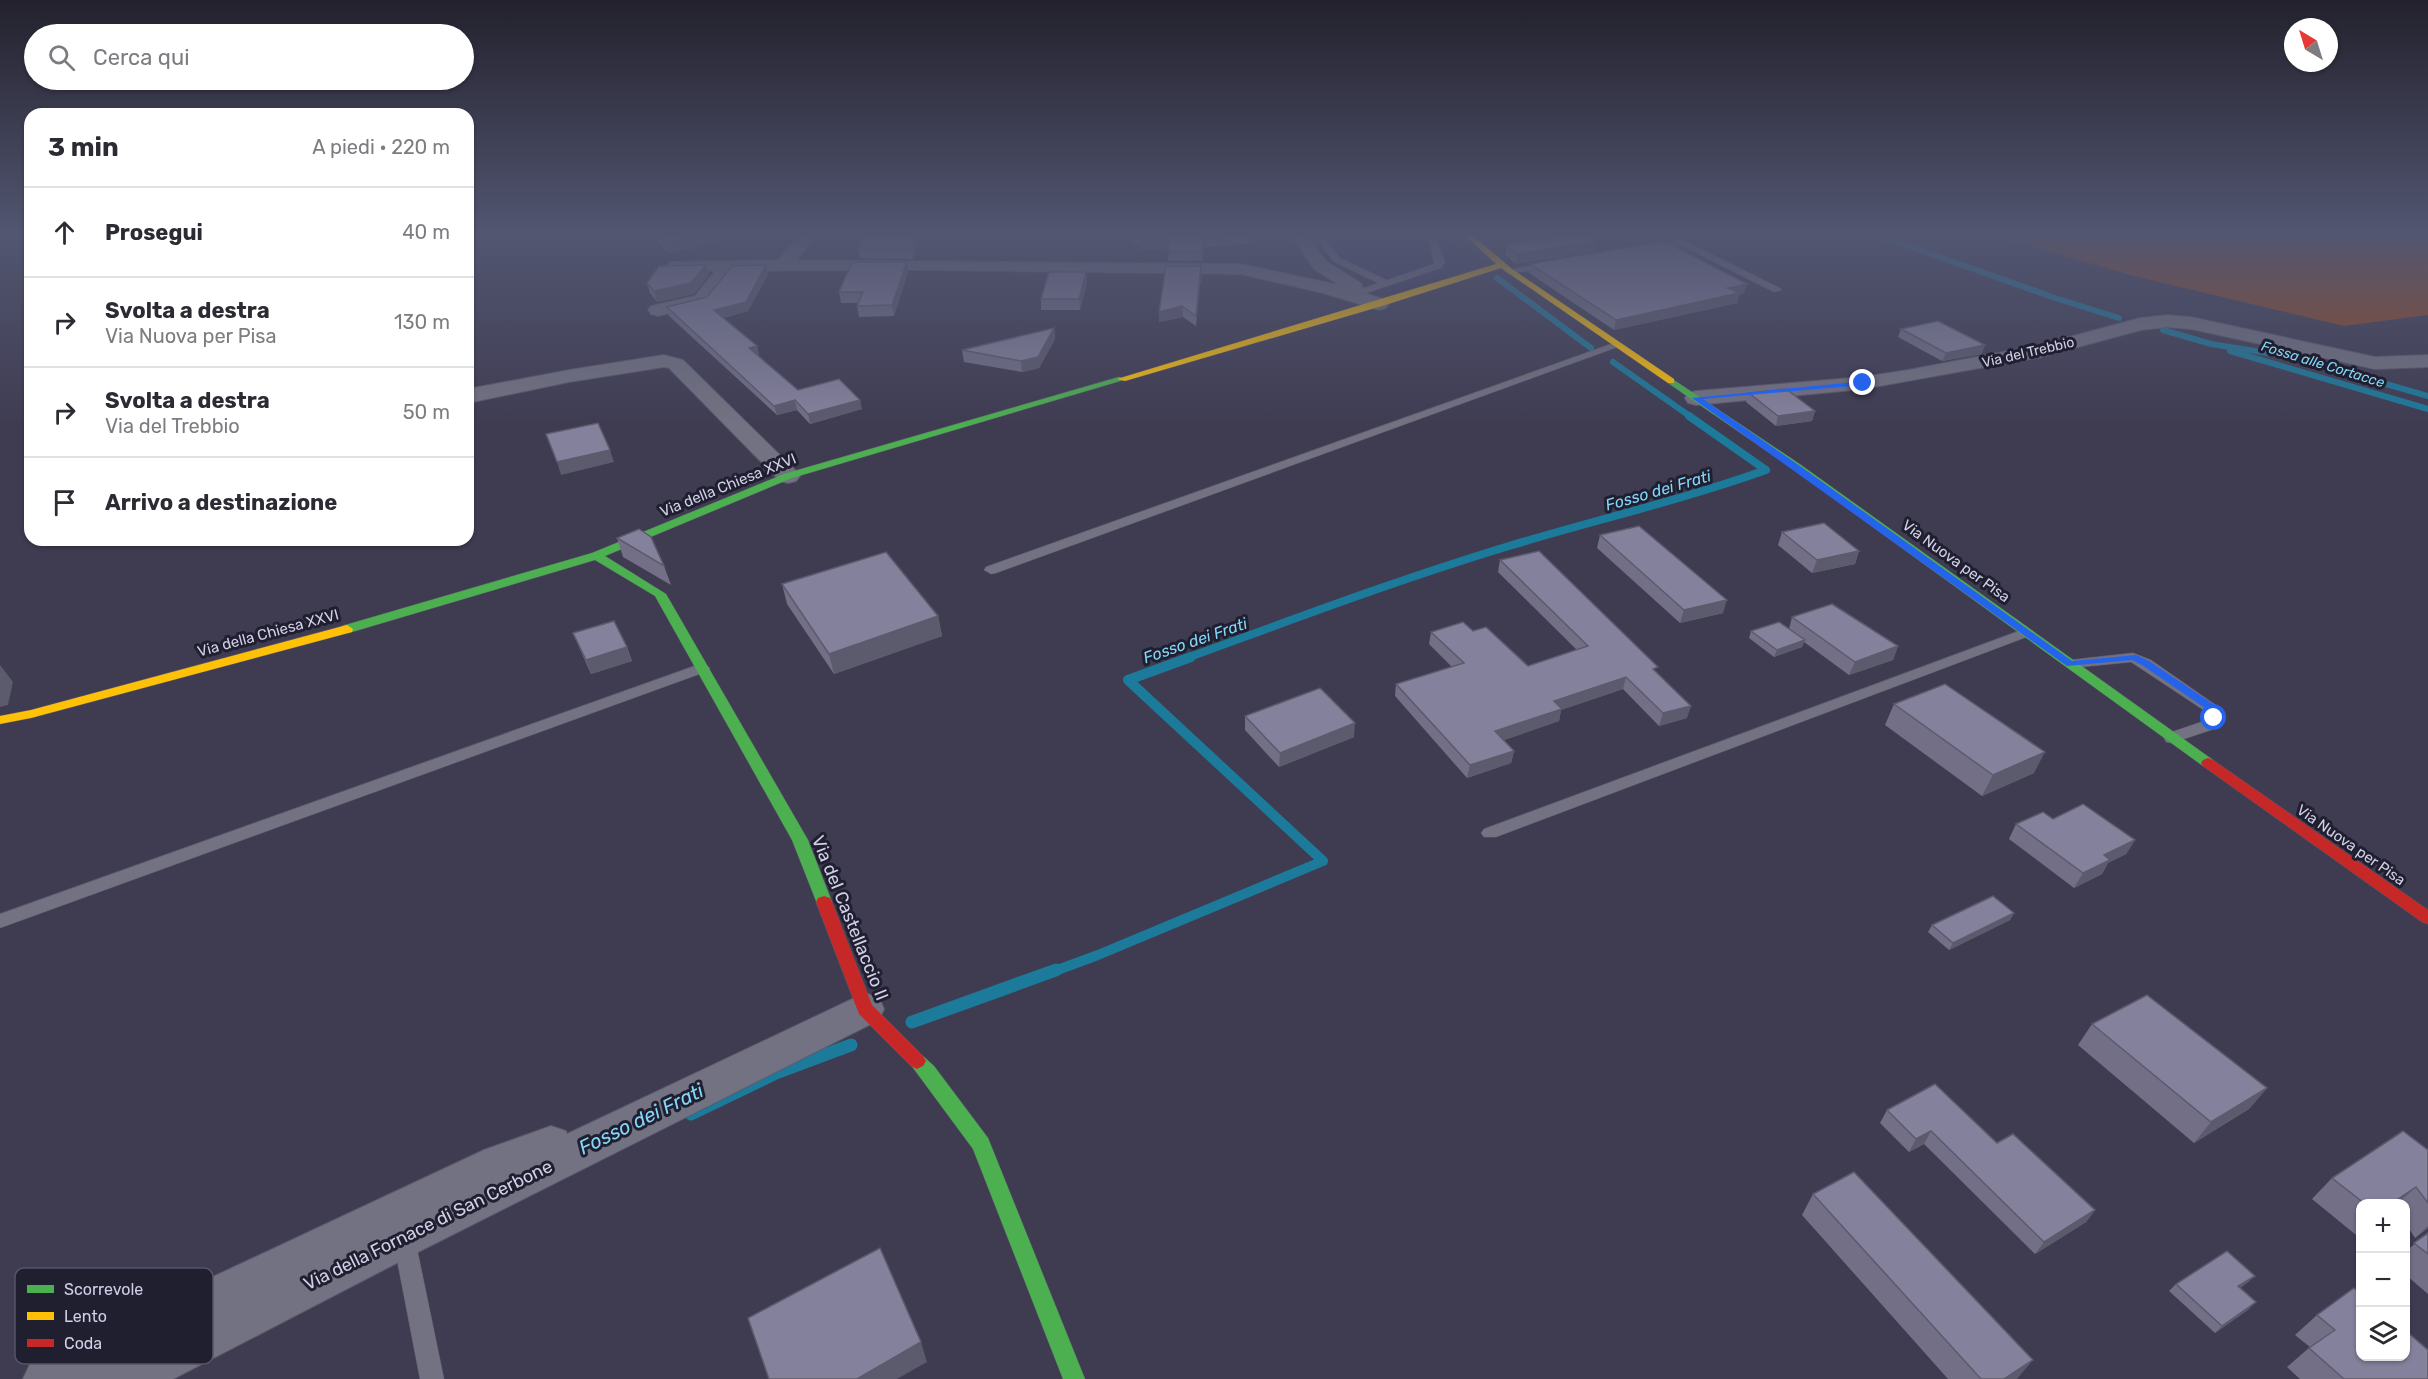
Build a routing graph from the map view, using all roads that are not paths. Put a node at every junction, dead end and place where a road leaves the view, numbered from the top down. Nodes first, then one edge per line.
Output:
1 (705, 296) edge
2 (1355, 296) edge
3 (1368, 296) edge
4 (1406, 296) edge
5 (1547, 296) edge
6 (1379, 304) junction
7 (658, 310) dead end
8 (1618, 345) junction
9 (2428, 361) edge
10 (474, 395) edge
11 (1696, 398) junction
12 (788, 476) junction
13 (596, 556) junction
14 (992, 570) dead end
15 (2027, 632) junction
16 (2071, 664) junction
17 (703, 668) junction
18 (0, 720) edge
19 (2172, 738) junction
20 (1490, 833) dead end
21 (2428, 918) edge
22 (0, 921) edge
23 (865, 1009) junction
24 (686, 1096) junction
25 (404, 1236) junction
26 (213, 1300) edge
27 (213, 1333) edge
28 (79, 1364) edge
29 (152, 1364) edge
30 (48, 1379) edge
31 (122, 1379) edge
32 (432, 1379) edge
33 (1074, 1379) edge

1 - 7 street
2 - 6 street
3 - 6 street
4 - 6 street, Via della Chiesa XXVI
5 - 8 street, Via Nuova per Pisa
6 - 12 street, Via della Chiesa XXVI
8 - 11 street, Via Nuova per Pisa
8 - 14 lane
9 - 11 street, Via del Trebbio
10 - 12 street
11 - 15 street, Via Nuova per Pisa
12 - 13 street, Via della Chiesa XXVI
13 - 17 street, Via del Castellaccio II
13 - 18 street, Via della Chiesa XXVI
15 - 16 street, Via Nuova per Pisa
15 - 20 lane
16 - 19 street, Via Nuova per Pisa
16 - 19 lane
17 - 22 lane
17 - 23 street, Via del Castellaccio II
19 - 21 street, Via Nuova per Pisa
23 - 24 street, Via della Fornace di San Cerbone
23 - 33 street, Via del Castellaccio II
24 - 25 street, Via della Fornace di San Cerbone
24 - 26 street
25 - 27 street, Via della Fornace di San Cerbone
25 - 32 lane
28 - 30 street
29 - 31 street, Via della Fornace di San Cerbone

